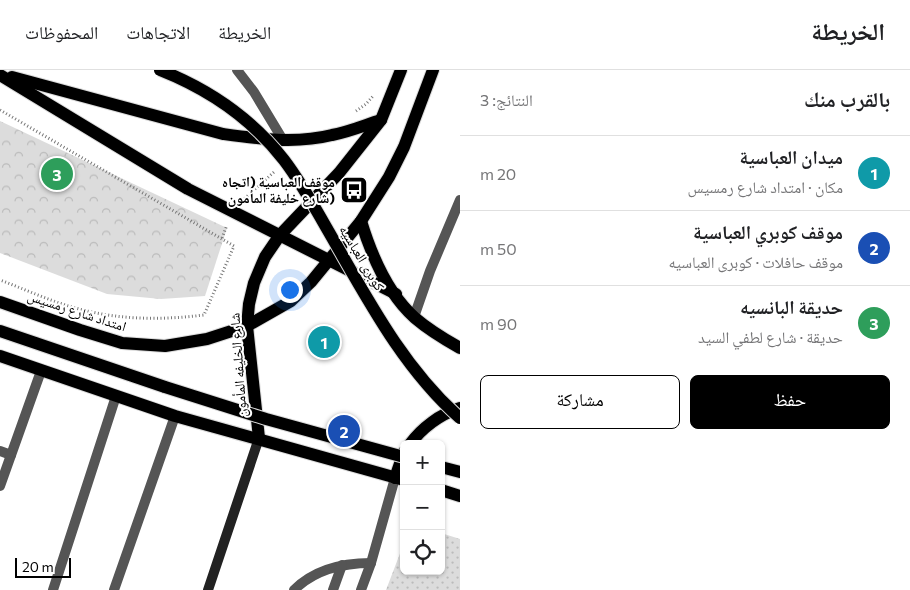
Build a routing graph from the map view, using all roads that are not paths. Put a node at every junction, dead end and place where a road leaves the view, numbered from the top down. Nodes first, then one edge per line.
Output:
1 (160, 70) edge
2 (237, 70) edge
3 (401, 70) edge
4 (433, 70) edge
5 (0, 74) edge
6 (381, 120) junction
7 (283, 140) junction
8 (460, 200) edge
9 (361, 221) junction
10 (280, 235) junction
11 (329, 262) junction
12 (396, 294) junction
13 (0, 302) edge
14 (414, 317) junction
15 (247, 326) junction
16 (0, 331) edge
17 (460, 348) edge
18 (0, 356) edge
19 (41, 371) junction
20 (116, 396) junction
21 (460, 408) edge
22 (175, 416) junction
23 (460, 418) edge
24 (258, 438) junction
25 (413, 440) edge
26 (0, 451) edge
27 (11, 455) junction
28 (400, 456) edge
29 (445, 468) edge
30 (460, 472) edge
31 (399, 479) edge
32 (0, 486) edge
33 (445, 491) edge
34 (460, 496) edge
35 (371, 563) junction
36 (342, 565) junction
37 (312, 577) junction
38 (53, 590) edge
39 (114, 590) edge
40 (208, 590) edge
41 (294, 590) edge
42 (307, 590) edge
43 (333, 590) edge
44 (361, 590) edge

1 - 23 main road, كوبرى العباسيه, bridge
2 - 7 street
3 - 6 main road, شارع الخليفه المأمون
4 - 9 main road
5 - 7 main road
5 - 10 main road
6 - 7 main road
6 - 10 main road, شارع الخليفه المأمون
8 - 14 street
9 - 11 main road
9 - 12 main road
10 - 11 main road
10 - 15 main road, شارع الخليفه المأمون
11 - 12 main road
11 - 15 main road, امتداد شارع رمسيس
12 - 14 main road
13 - 15 main road, امتداد شارع رمسيس
14 - 17 main road
15 - 24 main road, شارع الخليفه المأمون
16 - 28 main road, bridge
18 - 19 main road
19 - 20 main road
19 - 27 street
20 - 22 main road
20 - 38 street
21 - 25 main road
22 - 24 main road
22 - 39 street
24 - 31 main road
24 - 40 main road
26 - 27 street
27 - 32 street
29 - 30 main road
31 - 35 street
33 - 34 main road
35 - 36 street
35 - 44 street
36 - 37 street
36 - 43 street
37 - 41 street
37 - 42 street

